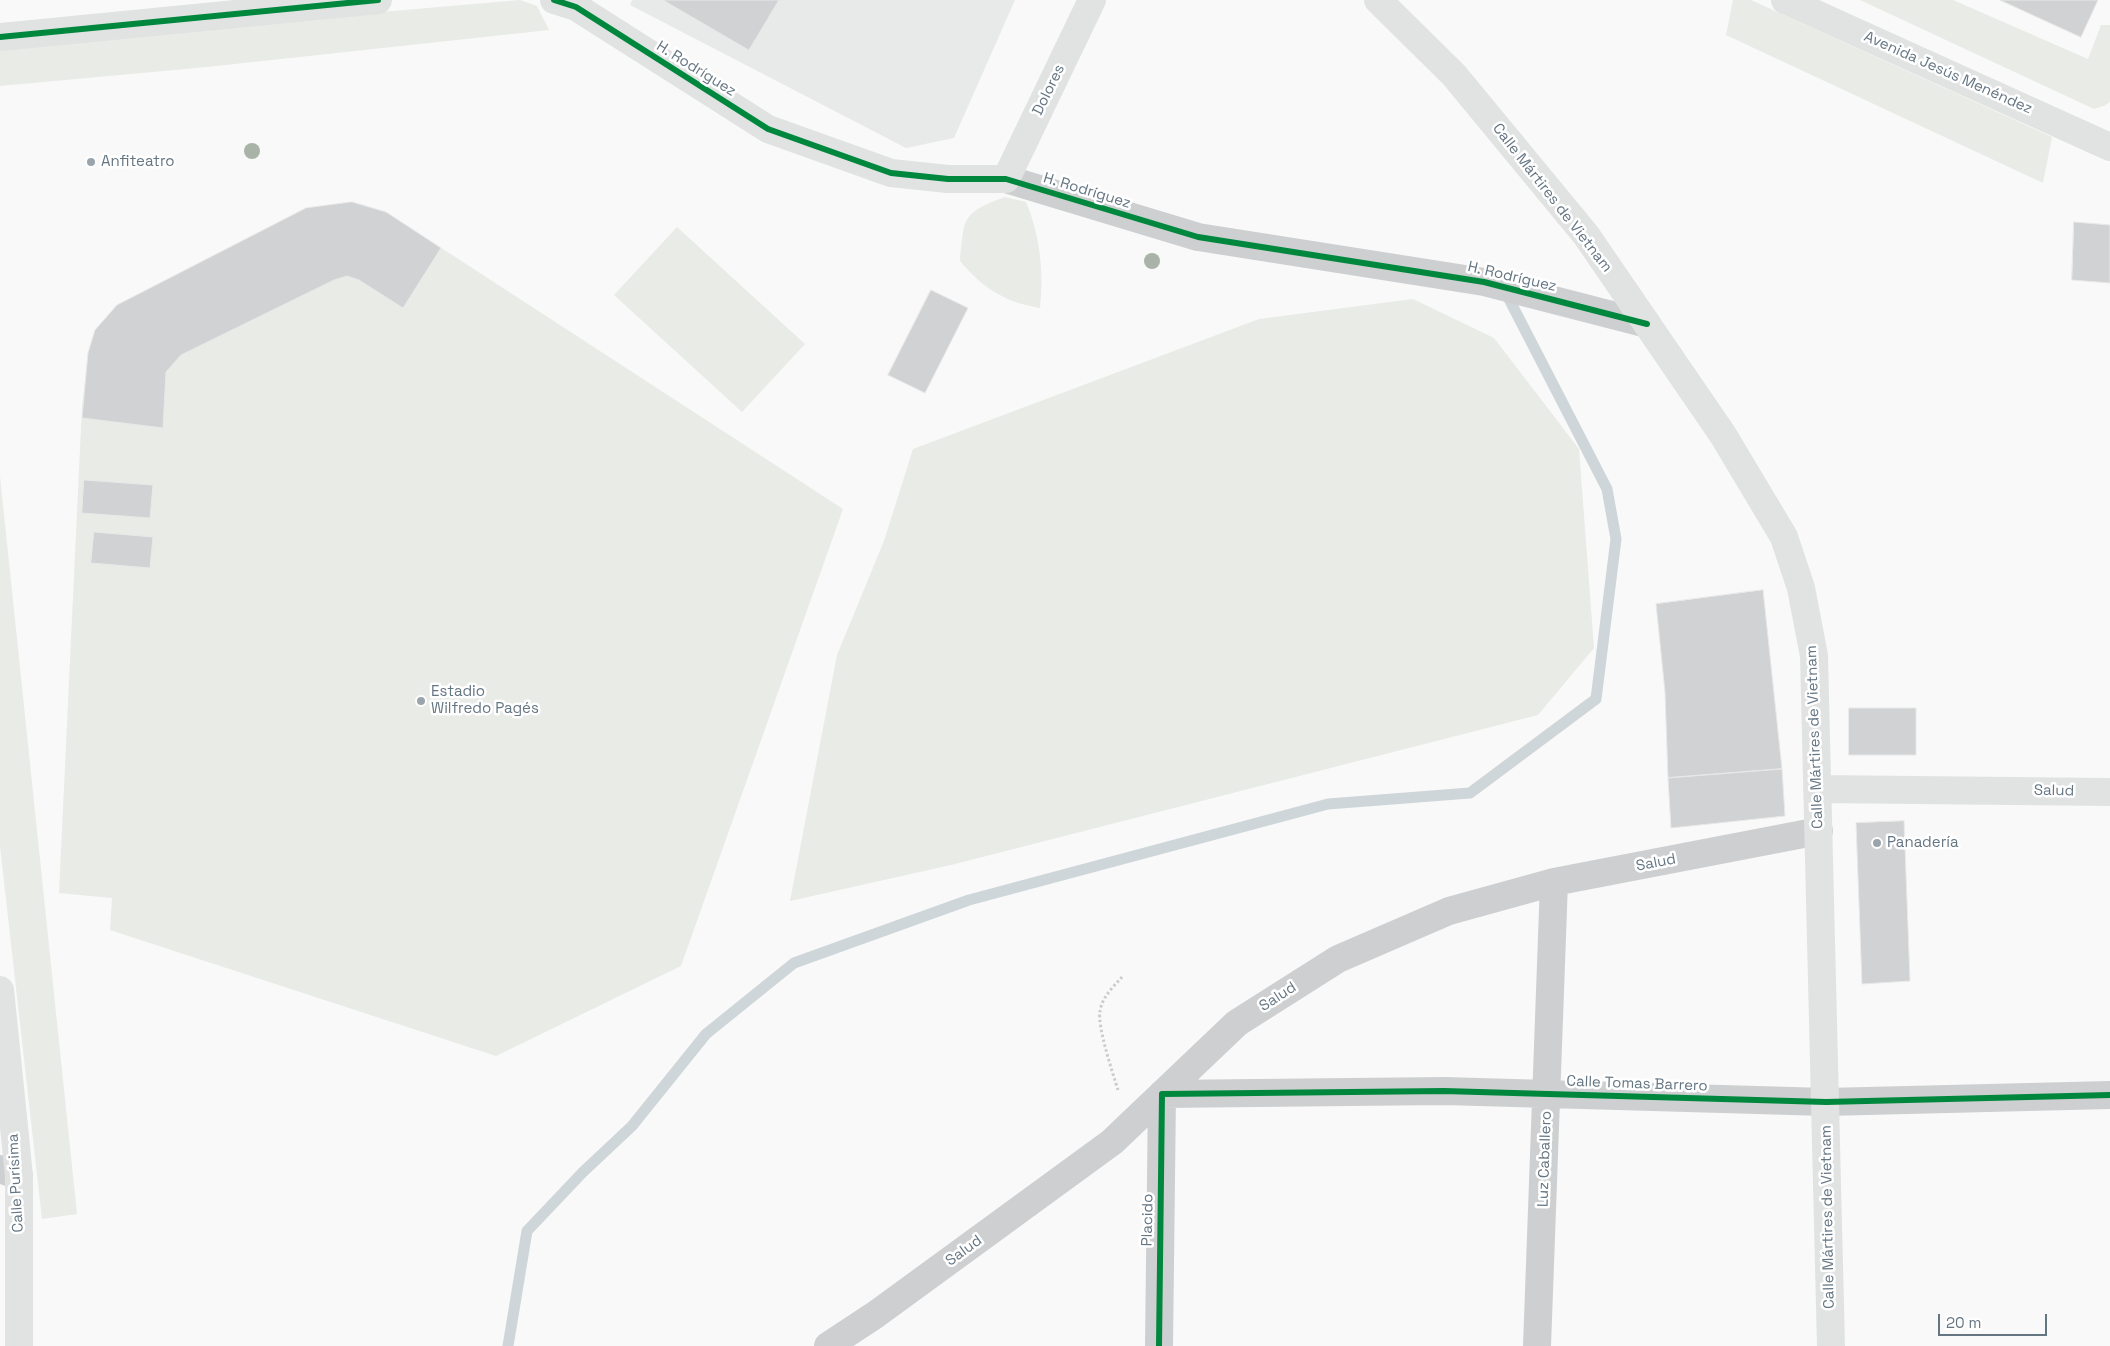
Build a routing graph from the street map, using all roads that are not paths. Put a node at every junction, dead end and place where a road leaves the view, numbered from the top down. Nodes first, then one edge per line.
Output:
1 (378, 0) edge
2 (554, 0) edge
3 (1092, 0) edge
4 (1378, 0) edge
5 (1785, 0) edge
6 (0, 37) edge
7 (2110, 147) edge
8 (1006, 179) junction
9 (1647, 324) junction
10 (1817, 789) junction
11 (2110, 792) edge
12 (1819, 831) junction
13 (1554, 882) junction
14 (0, 990) edge
15 (1162, 1094) junction
16 (1547, 1094) junction
17 (2110, 1096) edge
18 (1826, 1102) junction
19 (9, 1173) edge
20 (19, 1346) edge
21 (828, 1346) edge
22 (1159, 1346) edge
23 (1537, 1346) edge
24 (1831, 1346) edge

1 - 6 main road
2 - 8 main road, H. Rodríguez
3 - 8 main road, Dolores
4 - 9 main road, Calle Mártires de Vietnam
5 - 7 main road, Avenida Jesús Menéndez
8 - 9 street, H. Rodríguez
9 - 10 main road, Calle Mártires de Vietnam
10 - 11 main road, Salud
10 - 12 main road, Calle Mártires de Vietnam
12 - 13 street, Salud
12 - 18 main road, Calle Mártires de Vietnam
13 - 15 street, Salud
13 - 16 street, Luz Caballero
14 - 19 main road, Calle Purísima
15 - 16 street, Calle Tomas Barrero
15 - 21 street, Salud
15 - 22 street, Placido
16 - 18 street, Calle Tomas Barrero
16 - 23 street, Luz Caballero
17 - 18 street, Calle Tomas Barrero
18 - 24 main road, Calle Mártires de Vietnam
19 - 20 main road, Calle Purísima

